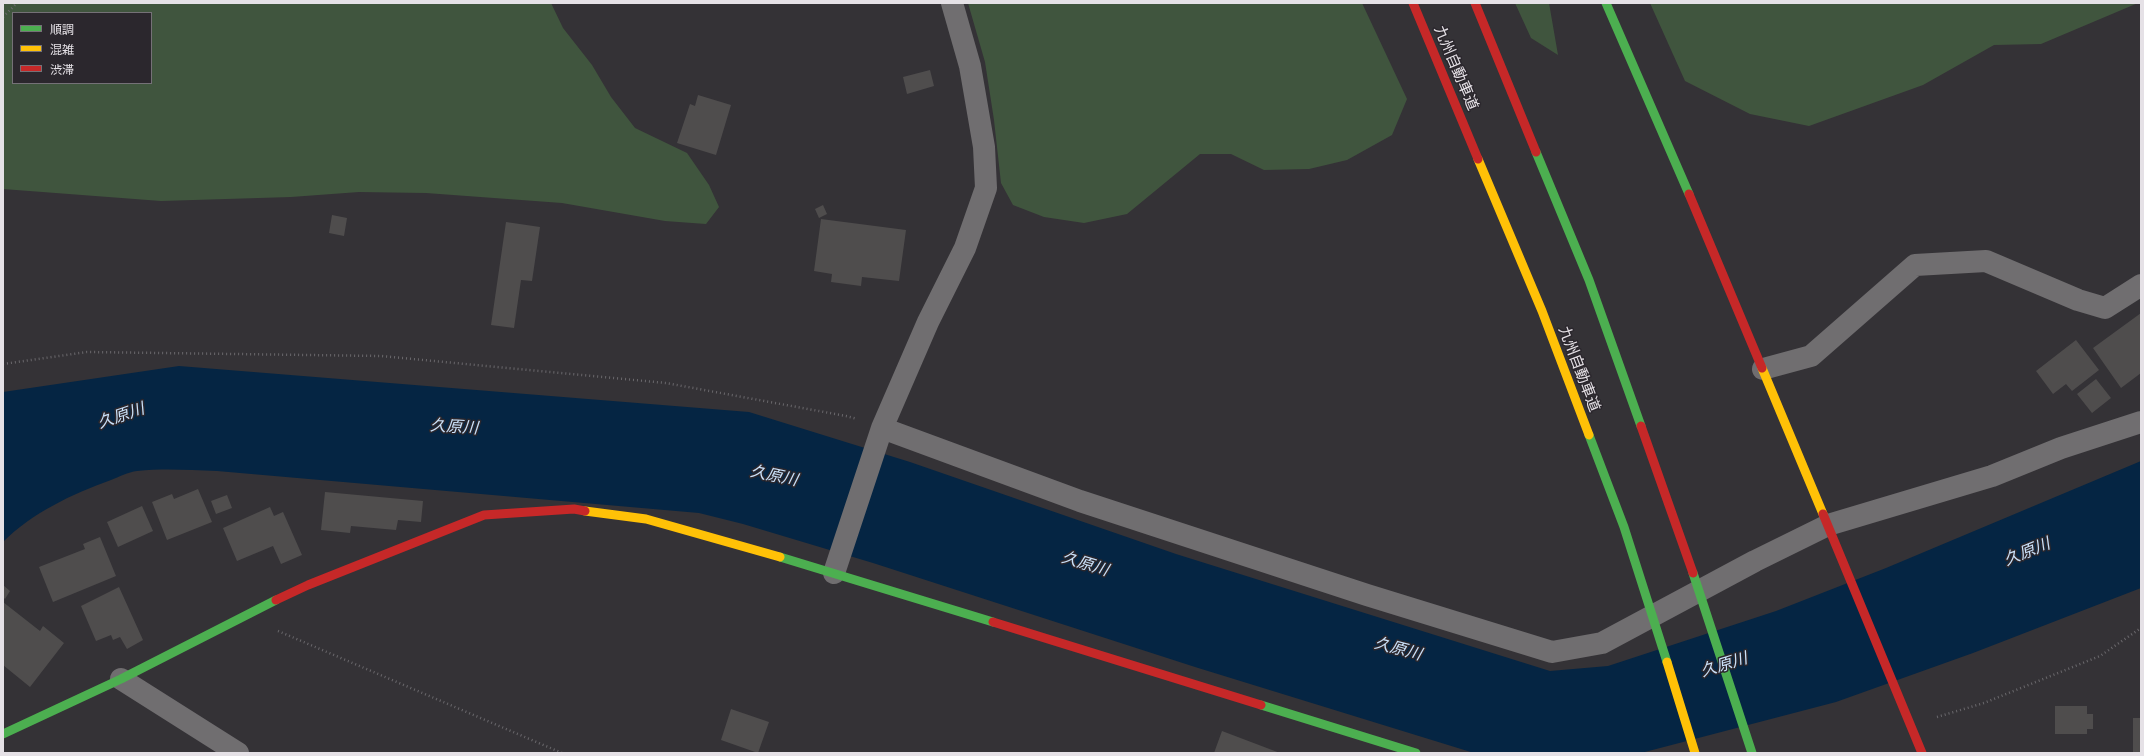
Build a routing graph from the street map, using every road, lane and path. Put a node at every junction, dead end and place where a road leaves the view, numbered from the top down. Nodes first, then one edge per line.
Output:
1 (17, 3) edge
2 (952, 3) edge
3 (1412, 3) edge
4 (1475, 3) edge
5 (1606, 3) edge
6 (3, 17) edge
7 (2141, 285) edge
8 (3, 364) edge
9 (1763, 369) junction
10 (2141, 422) edge
11 (882, 428) junction
12 (1828, 525) junction
13 (834, 573) junction
14 (242, 616) junction
15 (2141, 628) edge
16 (121, 679) junction
17 (1911, 724) junction
18 (3, 734) edge
19 (238, 753) edge
20 (562, 753) edge
21 (1416, 753) edge
22 (1695, 753) edge
23 (1752, 753) edge
24 (1922, 753) edge

1 - 6 path
2 - 11 street
3 - 22 main road, 九州自動車道
4 - 23 main road
5 - 9 main road
7 - 9 street
8 - 11 path
9 - 12 main road
10 - 12 street
11 - 12 street
11 - 13 street
12 - 17 main road
13 - 14 main road
13 - 21 main road
14 - 16 main road
14 - 20 path
15 - 17 path
16 - 18 main road
16 - 19 street
17 - 24 main road

